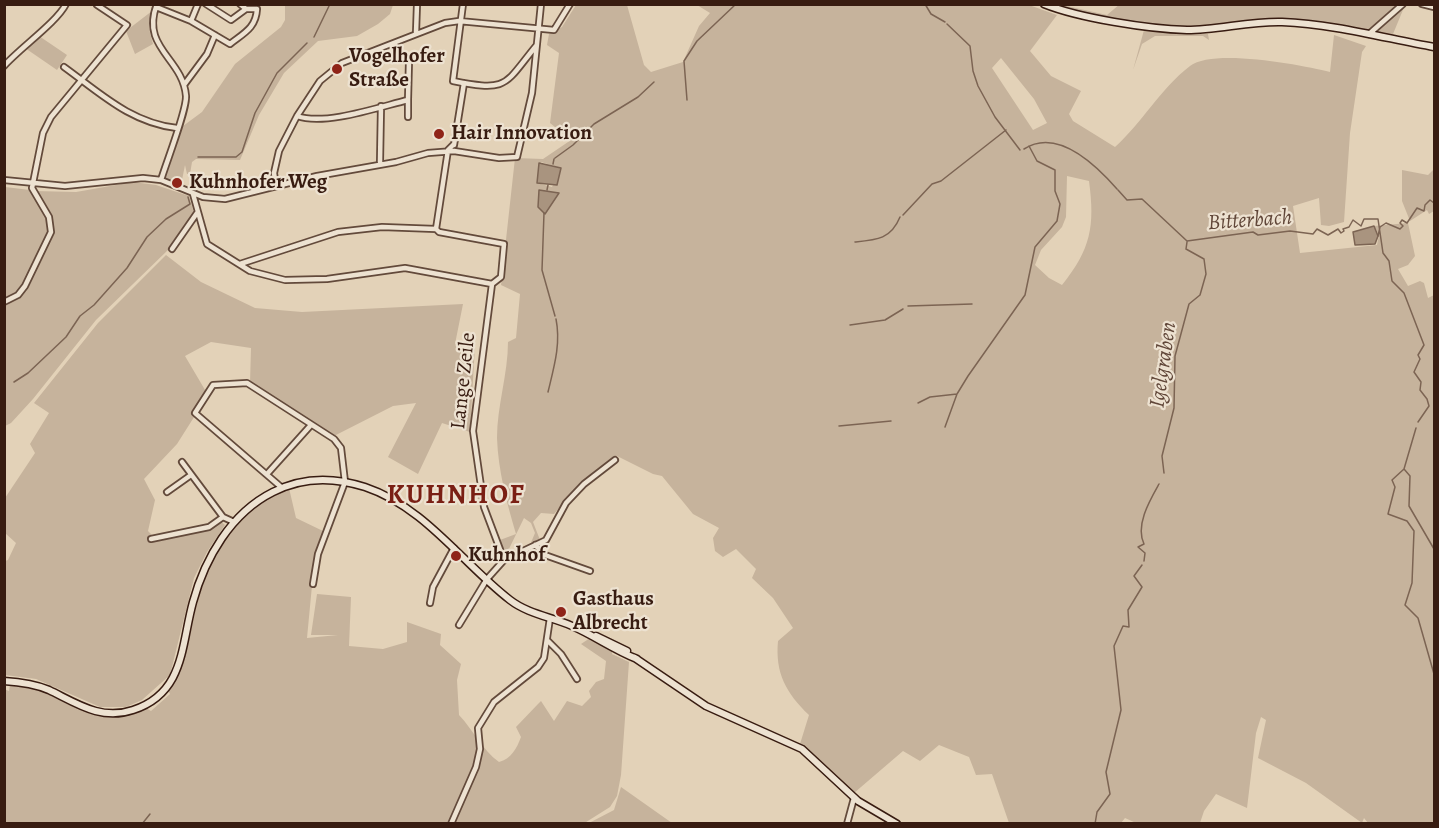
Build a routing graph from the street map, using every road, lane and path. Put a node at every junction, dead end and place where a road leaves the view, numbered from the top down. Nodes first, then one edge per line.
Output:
1 (66, 4) edge
2 (198, 4) edge
3 (206, 4) edge
4 (240, 4) edge
5 (417, 4) edge
6 (463, 4) edge
7 (541, 4) edge
8 (570, 4) edge
9 (1044, 4) edge
10 (1403, 4) edge
11 (1422, 4) edge
12 (97, 5) edge
13 (156, 6) edge
14 (257, 7) edge
15 (1434, 7) edge
16 (246, 9) junction
17 (191, 21) junction
18 (459, 21) junction
19 (537, 30) junction
20 (416, 33) junction
21 (1369, 34) junction
22 (215, 35) junction
23 (536, 45) junction
24 (1434, 47) edge
25 (409, 62) dead end
26 (4, 66) edge
27 (64, 67) dead end
28 (81, 79) junction
29 (464, 83) junction
30 (184, 85) junction
31 (408, 100) junction
32 (381, 106) junction
33 (297, 116) junction
34 (408, 117) dead end
35 (177, 128) junction
36 (451, 151) junction
37 (380, 162) dead end
38 (4, 180) edge
39 (160, 180) junction
40 (33, 184) junction
41 (276, 186) junction
42 (193, 194) junction
43 (197, 213) junction
44 (436, 229) junction
45 (172, 249) dead end
46 (240, 264) junction
47 (492, 284) junction
48 (4, 302) edge
49 (311, 425) junction
50 (615, 460) dead end
51 (182, 462) dead end
52 (267, 474) junction
53 (191, 475) junction
54 (345, 482) junction
55 (281, 487) junction
56 (167, 492) dead end
57 (223, 517) junction
58 (234, 522) junction
59 (151, 539) dead end
60 (535, 545) junction
61 (454, 548) junction
62 (504, 560) junction
63 (590, 571) dead end
64 (487, 579) junction
65 (313, 584) dead end
66 (430, 603) dead end
67 (550, 618) junction
68 (459, 626) dead end
69 (581, 630) junction
70 (547, 640) junction
71 (637, 659) junction
72 (577, 679) dead end
73 (4, 681) edge
74 (854, 798) junction
75 (450, 824) edge
76 (847, 824) edge
77 (897, 824) edge

1 - 26 street
2 - 17 street
3 - 16 street
4 - 16 street
5 - 20 street
6 - 18 street
7 - 19 street
8 - 19 street
9 - 21 street
10 - 21 street
11 - 15 street
12 - 28 street
13 - 17 street
13 - 30 street
14 - 16 street
14 - 22 street
17 - 22 street
18 - 19 street
18 - 20 street
18 - 29 street
19 - 23 street
20 - 33 street
21 - 24 street
22 - 30 street
23 - 29 street
23 - 36 street
25 - 31 street
27 - 28 street
28 - 35 street
28 - 40 street
29 - 36 street
30 - 35 street
31 - 32 street
31 - 34 street
32 - 33 street
32 - 37 street
33 - 41 street
35 - 39 street
36 - 41 street
36 - 44 street
38 - 40 street
39 - 40 street
39 - 42 street
40 - 48 street
41 - 42 street
42 - 43 street
43 - 45 street
43 - 46 street
44 - 46 street
44 - 47 street, Lange Zeile
46 - 47 street
47 - 62 street, Lange Zeile
49 - 52 street
49 - 52 street
49 - 54 street
50 - 60 street
51 - 53 street
52 - 55 street
53 - 56 street
53 - 57 street
54 - 55 street
54 - 61 street
54 - 65 street
55 - 58 street
57 - 58 street
57 - 59 street
58 - 73 street
60 - 62 street
60 - 63 street
61 - 64 street
61 - 66 street
62 - 64 street
64 - 67 street
64 - 68 street
67 - 69 street
67 - 70 street
69 - 71 street
69 - 71 street
70 - 72 street
70 - 75 street
71 - 74 street
74 - 76 street
74 - 77 street

